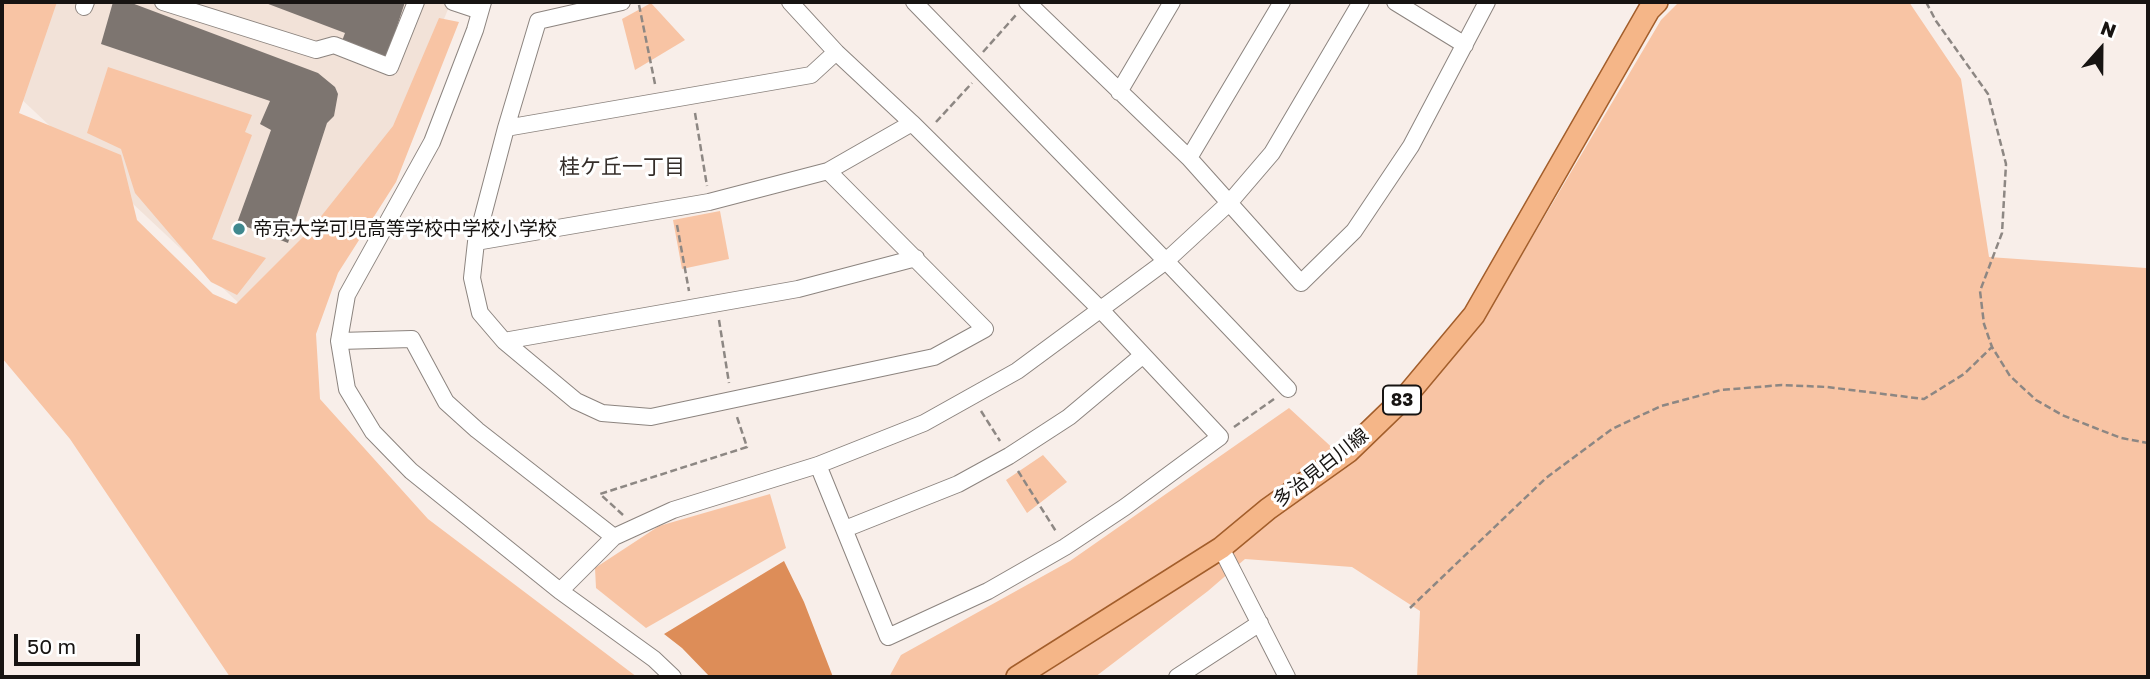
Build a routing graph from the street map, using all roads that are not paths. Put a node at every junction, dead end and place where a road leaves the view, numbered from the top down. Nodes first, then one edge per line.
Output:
1 (163, 2) edge
2 (416, 2) edge
3 (453, 2) edge
4 (622, 2) edge
5 (790, 2) edge
6 (914, 2) edge
7 (1027, 2) edge
8 (1052, 2) edge
9 (1172, 2) edge
10 (1282, 2) edge
11 (1361, 2) edge
12 (1395, 2) edge
13 (1487, 2) edge
14 (1657, 2) edge
15 (482, 6) edge
16 (1043, 16) junction
17 (1465, 46) junction
18 (836, 52) junction
19 (1119, 92) junction
20 (506, 128) junction
21 (918, 129) junction
22 (1189, 158) junction
23 (828, 171) junction
24 (1230, 202) junction
25 (476, 242) junction
26 (916, 258) junction
27 (1166, 261) junction
28 (1100, 309) junction
29 (339, 341) junction
30 (504, 341) junction
31 (1143, 355) junction
32 (1288, 389) road end
33 (818, 465) junction
34 (845, 529) junction
35 (614, 537) junction
36 (1222, 548) junction
37 (559, 591) junction
38 (1260, 622) junction
39 (673, 677) edge
40 (1017, 677) edge
41 (1177, 677) edge
42 (1287, 677) edge

1 - 2 street
3 - 15 street
4 - 20 street
5 - 18 street
6 - 27 street
7 - 16 street
8 - 16 street
9 - 19 street
10 - 22 street
11 - 24 street
12 - 17 street
13 - 17 street
14 - 36 main road, 多治見白川線 / 83
15 - 29 street
16 - 19 street
17 - 24 street
18 - 20 street
18 - 21 street
19 - 22 street
20 - 25 street
21 - 23 street
21 - 28 street
22 - 24 street
23 - 25 street
23 - 26 street
24 - 27 street
25 - 30 street
26 - 30 street
26 - 30 street
27 - 28 street
27 - 32 street
28 - 31 street
28 - 33 street
29 - 35 street
29 - 37 street
31 - 34 street
31 - 34 street
33 - 34 street
33 - 35 street
35 - 37 street
36 - 38 street
36 - 40 main road, 多治見白川線 / 83
37 - 39 street
38 - 41 street
38 - 42 street

